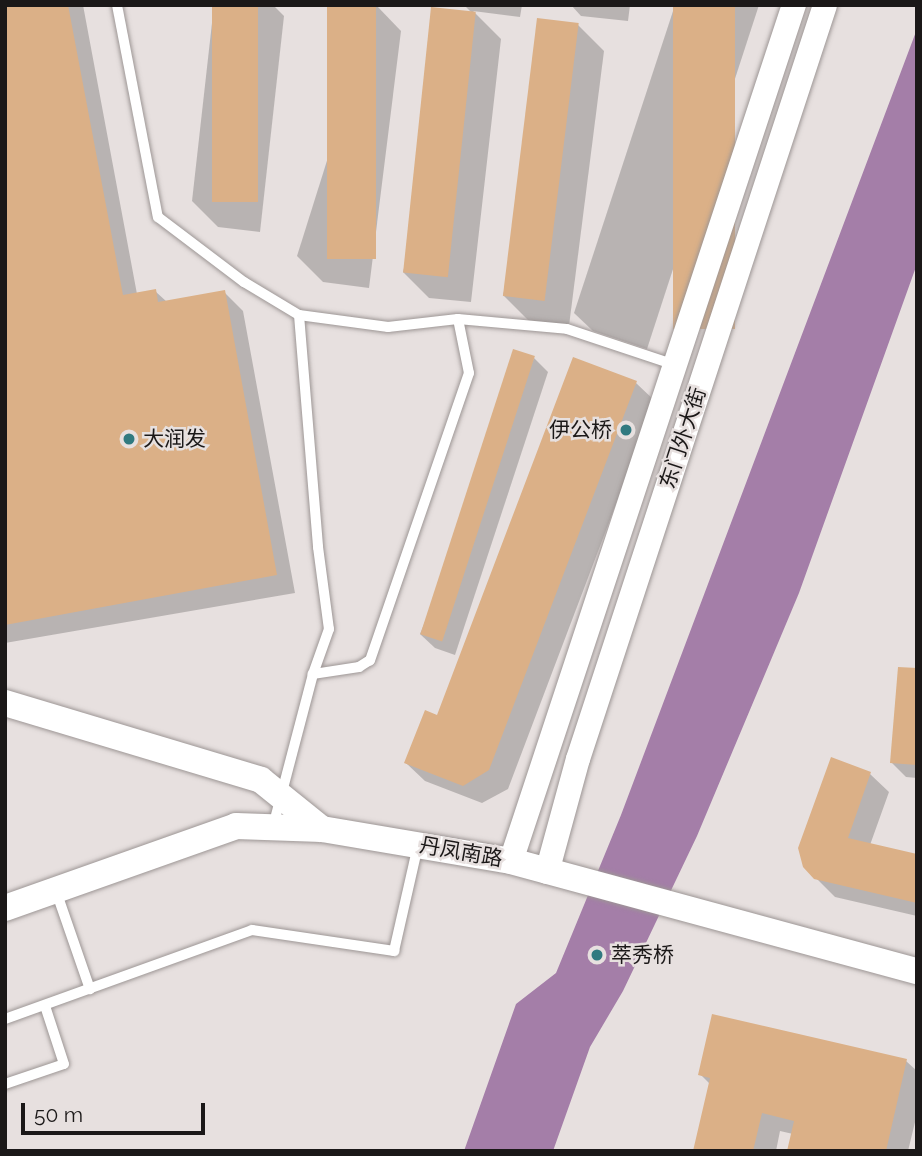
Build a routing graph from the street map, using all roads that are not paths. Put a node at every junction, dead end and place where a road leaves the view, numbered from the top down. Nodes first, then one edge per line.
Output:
1 (117, 5) edge
2 (794, 5) edge
3 (825, 5) edge
4 (299, 315) junction
5 (458, 319) junction
6 (675, 365) junction
7 (313, 674) junction
8 (5, 703) edge
9 (281, 796) junction
10 (274, 827) junction
11 (322, 829) junction
12 (418, 845) junction
13 (511, 861) junction
14 (547, 872) junction
15 (56, 890) junction
16 (5, 908) edge
17 (917, 971) edge
18 (90, 989) junction
19 (45, 1006) junction
20 (5, 1019) edge
21 (5, 1084) edge

1 - 4 lane
2 - 6 street, 东门外大街
3 - 14 street, 东门外大街
4 - 5 lane
4 - 7 lane
5 - 6 lane
5 - 7 lane
6 - 13 street, 东门外大街
7 - 9 lane
8 - 9 main road
9 - 10 lane
9 - 11 main road
10 - 11 main road, 丹凤南路
10 - 15 main road, 丹凤南路
11 - 12 main road, 丹凤南路
12 - 13 main road, 丹凤南路
12 - 18 lane
13 - 14 main road, 丹凤南路
14 - 17 main road, 丹凤南路
15 - 16 main road, 丹凤南路
15 - 18 lane
18 - 19 lane
19 - 20 lane
19 - 21 lane

